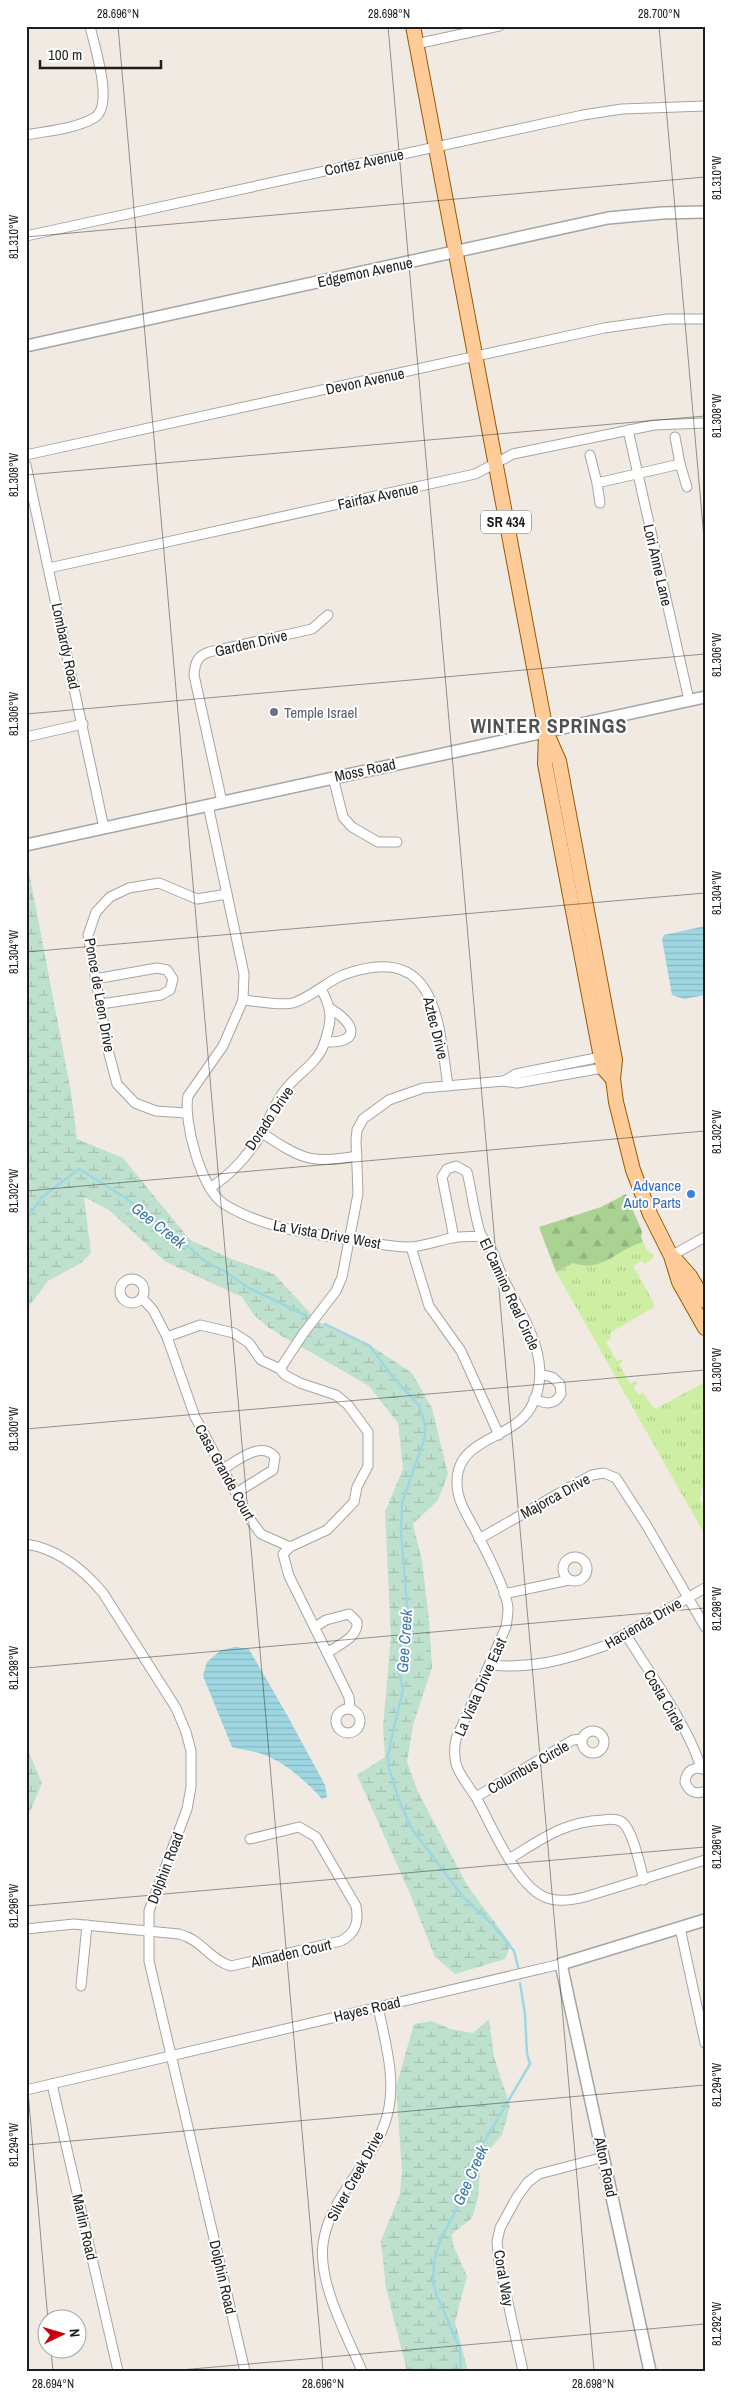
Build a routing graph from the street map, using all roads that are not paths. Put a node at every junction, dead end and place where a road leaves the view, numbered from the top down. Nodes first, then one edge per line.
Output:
1 (90, 26) edge
2 (413, 26) edge
3 (499, 26) edge
4 (416, 44) junction
5 (705, 106) edge
6 (26, 136) edge
7 (436, 146) junction
8 (705, 212) edge
9 (26, 236) edge
10 (455, 252) junction
11 (705, 319) edge
12 (26, 346) edge
13 (475, 356) junction
14 (705, 423) edge
15 (628, 430) junction
16 (675, 438) dead end
17 (26, 455) edge
18 (590, 455) dead end
19 (496, 464) junction
20 (680, 464) junction
21 (26, 465) edge
22 (638, 474) junction
23 (597, 483) junction
24 (687, 487) dead end
25 (600, 503) dead end
26 (49, 568) junction
27 (328, 615) dead end
28 (705, 697) edge
29 (689, 700) junction
30 (83, 724) junction
31 (546, 731) junction
32 (26, 737) edge
33 (333, 777) junction
34 (222, 802) junction
35 (208, 805) junction
36 (104, 828) junction
37 (397, 842) dead end
38 (26, 845) edge
39 (228, 894) junction
40 (95, 979) junction
41 (321, 989) junction
42 (244, 1000) junction
43 (101, 1004) junction
44 (331, 1009) junction
45 (592, 1012) junction
46 (608, 1023) junction
47 (324, 1042) junction
48 (602, 1063) junction
49 (612, 1078) junction
50 (448, 1086) junction
51 (186, 1113) junction
52 (262, 1133) junction
53 (357, 1156) junction
54 (211, 1187) junction
55 (482, 1236) junction
56 (454, 1238) junction
57 (705, 1238) edge
58 (350, 1240) junction
59 (411, 1247) junction
60 (671, 1256) junction
61 (142, 1298) dead end
62 (705, 1301) edge
63 (705, 1328) edge
64 (167, 1337) junction
65 (280, 1369) junction
66 (540, 1374) junction
67 (534, 1399) junction
68 (499, 1435) junction
69 (223, 1469) junction
70 (236, 1493) junction
71 (479, 1539) junction
72 (26, 1544) edge
73 (290, 1547) junction
74 (569, 1580) dead end
75 (705, 1588) edge
76 (504, 1594) junction
77 (688, 1598) junction
78 (315, 1627) junction
79 (705, 1627) edge
80 (625, 1633) junction
81 (327, 1652) junction
82 (491, 1665) junction
83 (350, 1708) dead end
84 (582, 1739) dead end
85 (703, 1769) edge
86 (705, 1791) edge
87 (476, 1797) junction
88 (250, 1839) dead end
89 (509, 1859) junction
90 (705, 1860) edge
91 (644, 1880) junction
92 (705, 1920) edge
93 (86, 1925) junction
94 (680, 1928) junction
95 (26, 1929) edge
96 (148, 1932) junction
97 (561, 1964) junction
98 (81, 1986) dead end
99 (378, 2007) junction
100 (705, 2043) edge
101 (170, 2055) junction
102 (52, 2084) junction
103 (26, 2090) edge
104 (604, 2157) junction
105 (118, 2371) edge
106 (245, 2371) edge
107 (362, 2371) edge
108 (522, 2371) edge
109 (650, 2371) edge

1 - 6 street
2 - 4 main road, SR 434
3 - 4 street
4 - 7 main road, SR 434
5 - 7 street, Cortez Avenue
7 - 9 street, Cortez Avenue
7 - 10 main road, SR 434
8 - 10 street, Edgemon Avenue
10 - 12 street, Edgemon Avenue
10 - 13 main road, SR 434
11 - 13 street, Devon Avenue
13 - 17 street, Devon Avenue
13 - 19 main road, SR 434
14 - 15 street, Fairfax Avenue
15 - 19 street, Fairfax Avenue
15 - 22 street, Lori Anne Lane
16 - 20 street
18 - 23 street
19 - 26 street, Fairfax Avenue
19 - 31 main road, SR 434
20 - 22 street
20 - 24 street
21 - 26 street, Lombardy Road
22 - 23 street
22 - 29 street, Lori Anne Lane
23 - 25 street
26 - 30 street, Lombardy Road
27 - 34 street, Garden Drive
28 - 29 street, Moss Road
29 - 31 street, Moss Road
30 - 32 street
30 - 36 street, Lombardy Road
31 - 33 street, Moss Road
31 - 45 main road, SR 434
31 - 46 main road, SR 434
33 - 34 street, Moss Road
33 - 37 street
34 - 35 street, Moss Road
35 - 36 street, Moss Road
35 - 39 street, La Vista Drive West
36 - 38 street, Moss Road
39 - 40 street, Ponce de Leon Drive
39 - 42 street, La Vista Drive West
40 - 43 street, Ponce de Leon Drive
40 - 43 street
41 - 42 street, Aztec Drive
41 - 44 street
41 - 50 street, Aztec Drive
42 - 51 street, La Vista Drive West
43 - 51 street, Ponce de Leon Drive
44 - 47 street, Dorado Drive
44 - 47 street
45 - 46 main road
45 - 48 main road, SR 434
46 - 49 main road, SR 434
47 - 52 street, Dorado Drive
48 - 49 main road
48 - 50 street
49 - 60 main road, SR 434
50 - 53 street
51 - 54 street, La Vista Drive West
52 - 53 street
52 - 54 street, Dorado Drive
53 - 58 street
54 - 58 street, La Vista Drive West
55 - 56 street, La Vista Drive West
55 - 56 street, El Camino Real Circle
55 - 66 street, El Camino Real Circle
56 - 59 street, La Vista Drive West
57 - 60 street
58 - 59 street, La Vista Drive West
58 - 65 street
59 - 68 street
60 - 62 main road, SR 434
60 - 63 main road, SR 434
61 - 64 street, Casa Grande Court
64 - 65 street
64 - 69 street, Casa Grande Court
65 - 73 street
66 - 67 street, El Camino Real Circle
66 - 67 street
67 - 68 street, El Camino Real Circle
68 - 71 street, La Vista Drive East
69 - 70 street, Casa Grande Court
69 - 70 street
70 - 73 street, Casa Grande Court
71 - 76 street, La Vista Drive East
71 - 77 street, Majorca Drive
72 - 96 street, Dolphin Road
73 - 78 street
74 - 76 street
75 - 77 street, Hacienda Drive
76 - 82 street, La Vista Drive East
77 - 79 street
77 - 80 street, Hacienda Drive
78 - 81 street
78 - 81 street
80 - 82 street, Hacienda Drive
80 - 85 street, Costa Circle
81 - 83 street
82 - 87 street, La Vista Drive East
84 - 87 street, Columbus Circle
85 - 86 street, Costa Circle
87 - 89 street, La Vista Drive East
88 - 96 street, Almaden Court
89 - 91 street, La Vista Drive East
89 - 91 street
90 - 91 street, La Vista Drive East
92 - 94 street, Hayes Road
93 - 95 street
93 - 96 street
93 - 98 street
94 - 97 street, Hayes Road
94 - 100 street
96 - 101 street, Dolphin Road
97 - 99 street, Hayes Road
97 - 104 street, Alton Road
99 - 101 street, Hayes Road
99 - 107 street, Silver Creek Drive
101 - 102 street, Hayes Road
101 - 106 street, Dolphin Road
102 - 103 street, Hayes Road
102 - 105 street, Marlin Road
104 - 108 street, Coral Way
104 - 109 street, Alton Road

